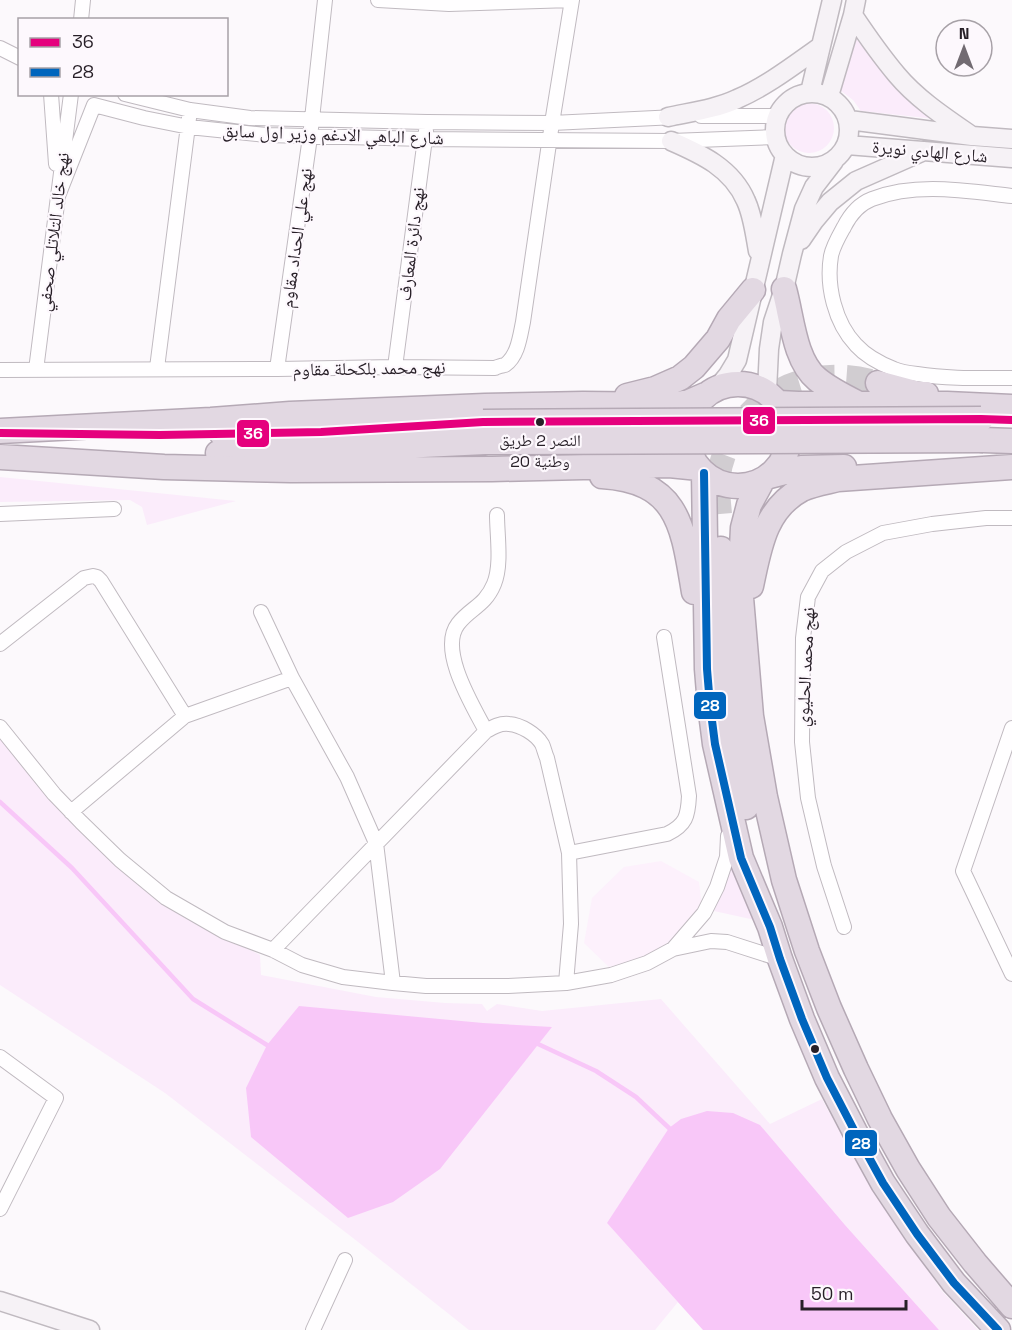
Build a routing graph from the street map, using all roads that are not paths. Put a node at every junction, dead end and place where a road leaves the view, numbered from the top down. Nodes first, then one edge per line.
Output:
1 (83, 0) edge
2 (325, 0) edge
3 (378, 0) edge
4 (572, 0) edge
5 (832, 0) edge
6 (449, 2) edge
7 (854, 8) edge
8 (81, 18) edge
9 (821, 46) junction
10 (0, 48) edge
11 (18, 57) edge
12 (810, 92) junction
13 (51, 96) edge
14 (71, 96) edge
15 (133, 96) edge
16 (829, 96) junction
17 (190, 110) junction
18 (777, 116) junction
19 (668, 117) junction
20 (312, 119) junction
21 (849, 120) junction
22 (428, 122) junction
23 (552, 123) junction
24 (189, 127) junction
25 (972, 136) junction
26 (310, 137) junction
27 (775, 137) junction
28 (425, 139) junction
29 (1012, 139) edge
30 (550, 140) junction
31 (671, 141) junction
32 (847, 145) junction
33 (924, 151) junction
34 (785, 155) junction
35 (1012, 158) edge
36 (834, 160) junction
37 (58, 196) junction
38 (1012, 196) edge
39 (792, 254) junction
40 (759, 260) junction
41 (784, 289) junction
42 (753, 290) junction
43 (395, 367) junction
44 (157, 368) junction
45 (277, 369) junction
46 (0, 370) edge
47 (36, 370) junction
48 (1012, 378) edge
49 (878, 383) tunnel mouth
50 (712, 390) junction
51 (773, 397) junction
52 (1012, 398) edge
53 (583, 404) junction
54 (859, 404) junction
55 (1012, 406) edge
56 (1012, 420) edge
57 (982, 430) junction
58 (0, 432) edge
59 (484, 432) junction
60 (1012, 441) edge
61 (0, 456) edge
62 (1012, 467) edge
63 (492, 469) junction
64 (701, 471) junction
65 (766, 478) junction
66 (114, 509) dead end
67 (0, 514) edge
68 (720, 514) tunnel mouth
69 (497, 515) dead end
70 (1012, 518) edge
71 (261, 612) dead end
72 (664, 637) dead end
73 (0, 644) edge
74 (707, 669) junction
75 (747, 669) junction
76 (292, 678) junction
77 (185, 716) junction
78 (0, 727) edge
79 (1012, 728) edge
80 (486, 731) junction
81 (723, 780) junction
82 (71, 812) junction
83 (376, 843) junction
84 (568, 853) junction
85 (770, 927) junction
86 (844, 927) dead end
87 (673, 949) junction
88 (273, 950) junction
89 (780, 958) junction
90 (1012, 974) edge
91 (393, 983) junction
92 (566, 983) junction
93 (0, 1057) edge
94 (0, 1209) edge
95 (345, 1260) dead end
96 (0, 1301) edge
97 (1012, 1306) edge
98 (90, 1330) edge
99 (313, 1330) edge
100 (998, 1330) edge

1 - 8 street
2 - 20 street, نهج علي الحداد مقاوم
3 - 6 street
4 - 6 street
4 - 23 street, نهج محمد بلكحلة مقاوم
5 - 9 main road
7 - 16 main road
7 - 25 main road
9 - 12 main road
9 - 19 main road
10 - 11 street
12 - 16 main road
12 - 18 main road
13 - 37 street
14 - 37 street, نهج خالد التلاتلي صحفي
15 - 17 street, شارع الباهي الادغم وزير اول سابق
16 - 21 main road
17 - 20 street, شارع الباهي الادغم وزير اول سابق
17 - 24 street
18 - 19 street, شارع الباهي الادغم وزير اول سابق
18 - 27 main road
19 - 23 street, شارع الباهي الادغم وزير اول سابق
20 - 22 street, شارع الباهي الادغم وزير اول سابق
20 - 26 street, نهج علي الحداد مقاوم
21 - 25 main road, شارع الهادي نويرة
21 - 32 main road
22 - 23 street, شارع الباهي الادغم وزير اول سابق
22 - 28 street, نهج دائرة المعارف
23 - 30 street, نهج محمد بلكحلة مقاوم
24 - 26 street, شارع الباهي الادغم وزير اول سابق
24 - 37 street, شارع الباهي الادغم وزير اول سابق
24 - 44 street
25 - 29 main road, شارع الهادي نويرة
26 - 28 street, شارع الباهي الادغم وزير اول سابق
26 - 45 street, نهج علي الحداد مقاوم
27 - 31 street, شارع الباهي الادغم وزير اول سابق
27 - 34 main road
28 - 30 street, شارع الباهي الادغم وزير اول سابق
28 - 43 street, نهج دائرة المعارف
30 - 31 street, شارع الباهي الادغم وزير اول سابق
30 - 43 street, نهج محمد بلكحلة مقاوم
31 - 40 main road
32 - 33 main road, شارع الهادي نويرة
32 - 36 main road
33 - 35 main road, شارع الهادي نويرة
33 - 39 main road
34 - 36 main road
34 - 40 main road
36 - 39 main road
37 - 47 street, نهج خالد التلاتلي صحفي
38 - 48 street
39 - 41 main road
40 - 42 main road
41 - 51 main road
41 - 54 highway
42 - 50 main road
42 - 53 highway
43 - 45 street, نهج محمد بلكحلة مقاوم
44 - 45 street, نهج محمد بلكحلة مقاوم
44 - 47 street, نهج محمد بلكحلة مقاوم
46 - 47 street, نهج محمد بلكحلة مقاوم
49 - 52 highway
50 - 51 highway
50 - 53 highway
50 - 64 highway
51 - 54 highway
51 - 65 highway
53 - 58 highway
54 - 55 highway
56 - 57 highway
57 - 59 highway, bridge
57 - 60 highway
58 - 59 highway
59 - 61 highway
61 - 63 highway
62 - 65 highway
62 - 75 highway
63 - 64 highway
63 - 74 highway
64 - 65 highway
64 - 74 highway
65 - 75 highway
66 - 67 street
68 - 85 highway
69 - 80 street
70 - 86 street, نهج محمد الحليوي
71 - 76 street
72 - 84 street
73 - 77 street
74 - 81 highway
75 - 97 highway
76 - 77 street
76 - 83 street
77 - 82 street
78 - 82 street
79 - 90 street
80 - 83 street
80 - 84 street
81 - 85 highway
81 - 87 street
82 - 88 street
83 - 88 street
83 - 91 street
84 - 92 street
85 - 89 highway
87 - 89 street
87 - 92 street
88 - 91 street
89 - 100 highway
91 - 92 street
93 - 94 street
95 - 99 street
96 - 98 main road

